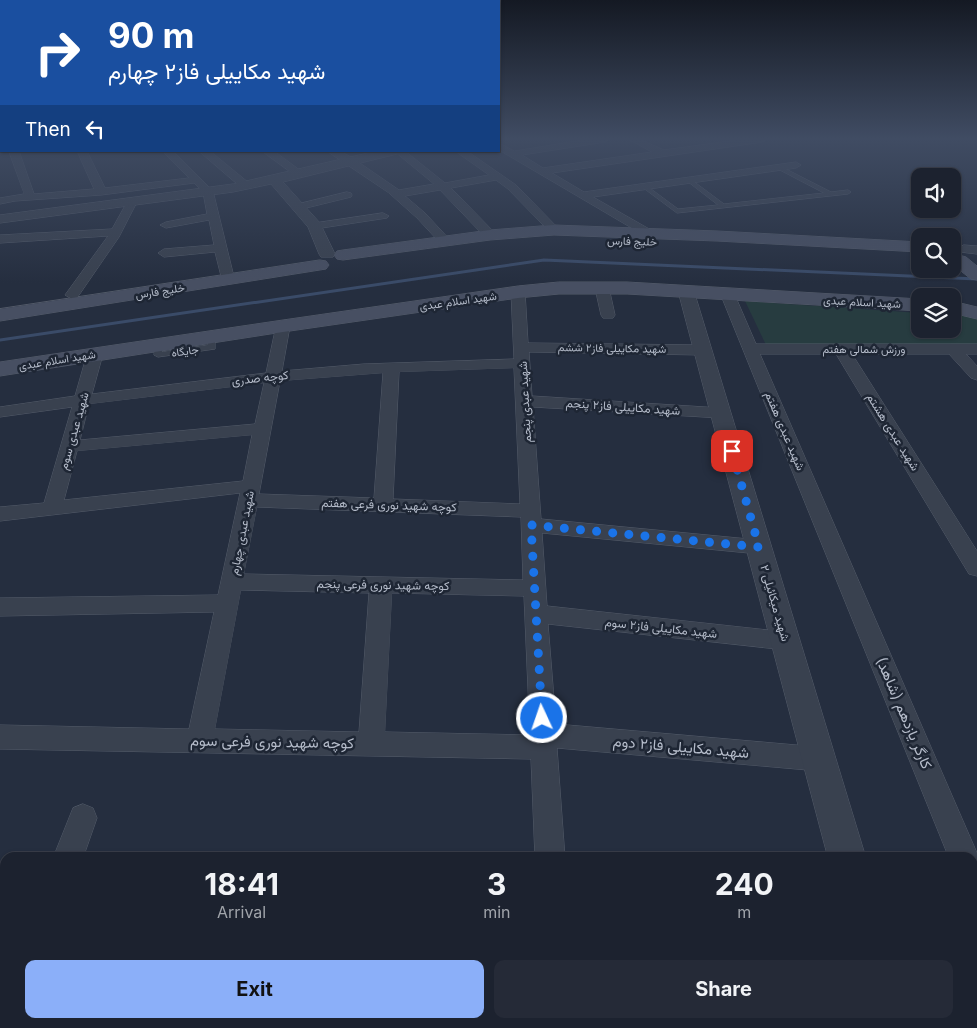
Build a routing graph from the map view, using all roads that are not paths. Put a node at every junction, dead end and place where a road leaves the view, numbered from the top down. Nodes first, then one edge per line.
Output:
1 (27, 187) edge
2 (99, 187) edge
3 (141, 187) edge
4 (204, 187) edge
5 (233, 187) edge
6 (280, 187) edge
7 (386, 187) edge
8 (445, 187) joint
9 (512, 187) edge
10 (570, 187) edge
11 (645, 187) joint
12 (698, 187) edge
13 (816, 187) edge
14 (208, 191) junction
15 (101, 192) junction
16 (848, 192) dead end
17 (395, 194) junction
18 (830, 194) junction
19 (347, 195) dead end
20 (584, 195) junction
21 (30, 197) junction
22 (0, 201) edge
23 (132, 202) junction
24 (724, 206) junction
25 (298, 207) junction
26 (214, 216) junction
27 (383, 216) dead end
28 (0, 219) edge
29 (166, 225) dead end
30 (315, 226) junction
31 (554, 230) junction
32 (116, 232) junction
33 (647, 233) junction
34 (490, 235) junction
35 (0, 239) edge
36 (445, 241) junction
37 (221, 248) junction
38 (911, 250) edge
39 (911, 250) edge
40 (164, 253) dead end
41 (966, 255) edge
42 (330, 259) junction
43 (226, 273) junction
44 (977, 275) edge
45 (602, 288) junction
46 (686, 291) junction
47 (518, 292) junction
48 (727, 294) junction
49 (72, 295) junction
50 (0, 304) edge
51 (911, 304) edge
52 (608, 314) dead end
53 (0, 315) edge
54 (283, 326) junction
55 (750, 349) junction
56 (841, 349) junction
57 (953, 349) junction
58 (977, 349) edge
59 (703, 350) junction
60 (95, 354) junction
61 (522, 355) junction
62 (0, 368) edge
63 (392, 368) junction
64 (977, 375) edge
65 (272, 377) junction
66 (82, 400) junction
67 (524, 400) junction
68 (0, 412) edge
69 (721, 413) junction
70 (262, 429) junction
71 (70, 446) junction
72 (250, 493) junction
73 (384, 505) junction
74 (52, 508) junction
75 (0, 514) edge
76 (531, 518) junction
77 (759, 547) junction
78 (977, 568) edge
79 (843, 569) joint
80 (381, 584) junction
81 (535, 588) junction
82 (230, 592) junction
83 (0, 607) edge
84 (536, 614) junction
85 (786, 641) junction
86 (0, 737) edge
87 (200, 741) junction
88 (543, 741) junction
89 (371, 744) junction
90 (820, 759) junction
91 (83, 818) dead end
92 (70, 852) edge
93 (550, 852) edge
94 (845, 852) edge
95 (961, 852) edge

1 - 21 street
2 - 15 street
3 - 15 street
4 - 14 street
5 - 14 street
6 - 25 street
7 - 17 street
8 - 17 street
8 - 34 street
9 - 31 street
10 - 20 street
11 - 20 street
11 - 24 lane
12 - 24 lane
13 - 18 lane
14 - 23 street
14 - 26 street
15 - 21 street
16 - 18 lane
17 - 36 street
18 - 24 lane
19 - 25 street
20 - 33 street
21 - 22 street
23 - 28 street
23 - 32 street
25 - 30 street
26 - 29 street
26 - 37 street
27 - 30 street
30 - 42 street
31 - 33 main road
31 - 34 main road
32 - 35 street
32 - 49 street
33 - 38 main road
34 - 36 main road
36 - 42 main road
37 - 40 street
37 - 43 street
39 - 42 main road, خلیج فارس
41 - 44 main road
42 - 43 main road, خلیج فارس
42 - 53 main road, خلیج فارس
43 - 49 main road, خلیج فارس
45 - 46 main road, شهید اسلام عبدی
45 - 47 main road, شهید اسلام عبدی
45 - 52 street
46 - 48 main road, شهید اسلام عبدی
46 - 59 street, شهید میکائیلی ۲
47 - 54 main road, شهید اسلام عبدی
47 - 61 street, شهید عبدی پنجم
48 - 51 main road, شهید اسلام عبدی
48 - 55 street, شهید عبدی هفتم
49 - 50 main road, خلیج فارس
54 - 60 main road, شهید اسلام عبدی
54 - 65 street, شهید عبدی چهارم
55 - 56 street, ورزش شمالی هفتم
55 - 79 street, شهید عبدی هفتم
56 - 57 street, ورزش شمالی هفتم
56 - 78 street, شهید عبدی هشتم
57 - 58 street, ورزش شمالی هفتم
57 - 64 street
59 - 61 street, شهید مکاییلی فاز۲ ششم
59 - 69 street, شهید میکائیلی ۲
60 - 62 main road, شهید اسلام عبدی
60 - 66 street, شهید عبدی سوم
61 - 63 street, کوچه صدری
61 - 67 street, شهید عبدی پنجم
63 - 65 street, کوچه صدری
63 - 73 street
65 - 66 street, کوچه صدری
65 - 70 street, شهید عبدی چهارم
66 - 68 street, کوچه صدری
66 - 71 street, شهید عبدی سوم
67 - 69 street, شهید مکاییلی فاز۲ پنجم
67 - 76 street, شهید عبدی پنجم
69 - 77 street, شهید میکائیلی ۲
70 - 71 street
70 - 72 street, شهید عبدی چهارم
71 - 74 street, شهید عبدی سوم
72 - 73 street, کوچه شهید نوری فرعی هفتم
72 - 74 street, کوچه شهید نوری فرعی هفتم
72 - 82 street, شهید عبدی چهارم
73 - 76 street, کوچه شهید نوری فرعی هفتم
74 - 75 street, کوچه شهید نوری فرعی هفتم
76 - 77 street, کوچه شهید نوری فرعی هفتم
76 - 81 street, شهید عبدی پنجم
77 - 85 street, شهید میکائیلی ۲
79 - 95 street, کارگر یازدهم (شاهد)
80 - 81 street, کوچه شهید نوری فرعی پنجم
80 - 82 street, کوچه شهید نوری فرعی پنجم
80 - 89 street
81 - 84 street, شهید عبدی پنجم
82 - 83 street, کوچه شهید نوری فرعی پنجم
82 - 87 street, شهید عبدی چهارم
84 - 85 street, شهید مکاییلی فاز۲ سوم
84 - 88 street, شهید عبدی پنجم
85 - 90 street, شهید میکائیلی ۲
86 - 87 street, کوچه شهید نوری فرعی سوم
87 - 89 street, کوچه شهید نوری فرعی سوم
88 - 89 street, کوچه شهید نوری فرعی سوم
88 - 90 street, شهید مکاییلی فاز۲ دوم
88 - 93 street, شهید عبدی پنجم
90 - 94 street, شهید میکائیلی ۲
91 - 92 street

